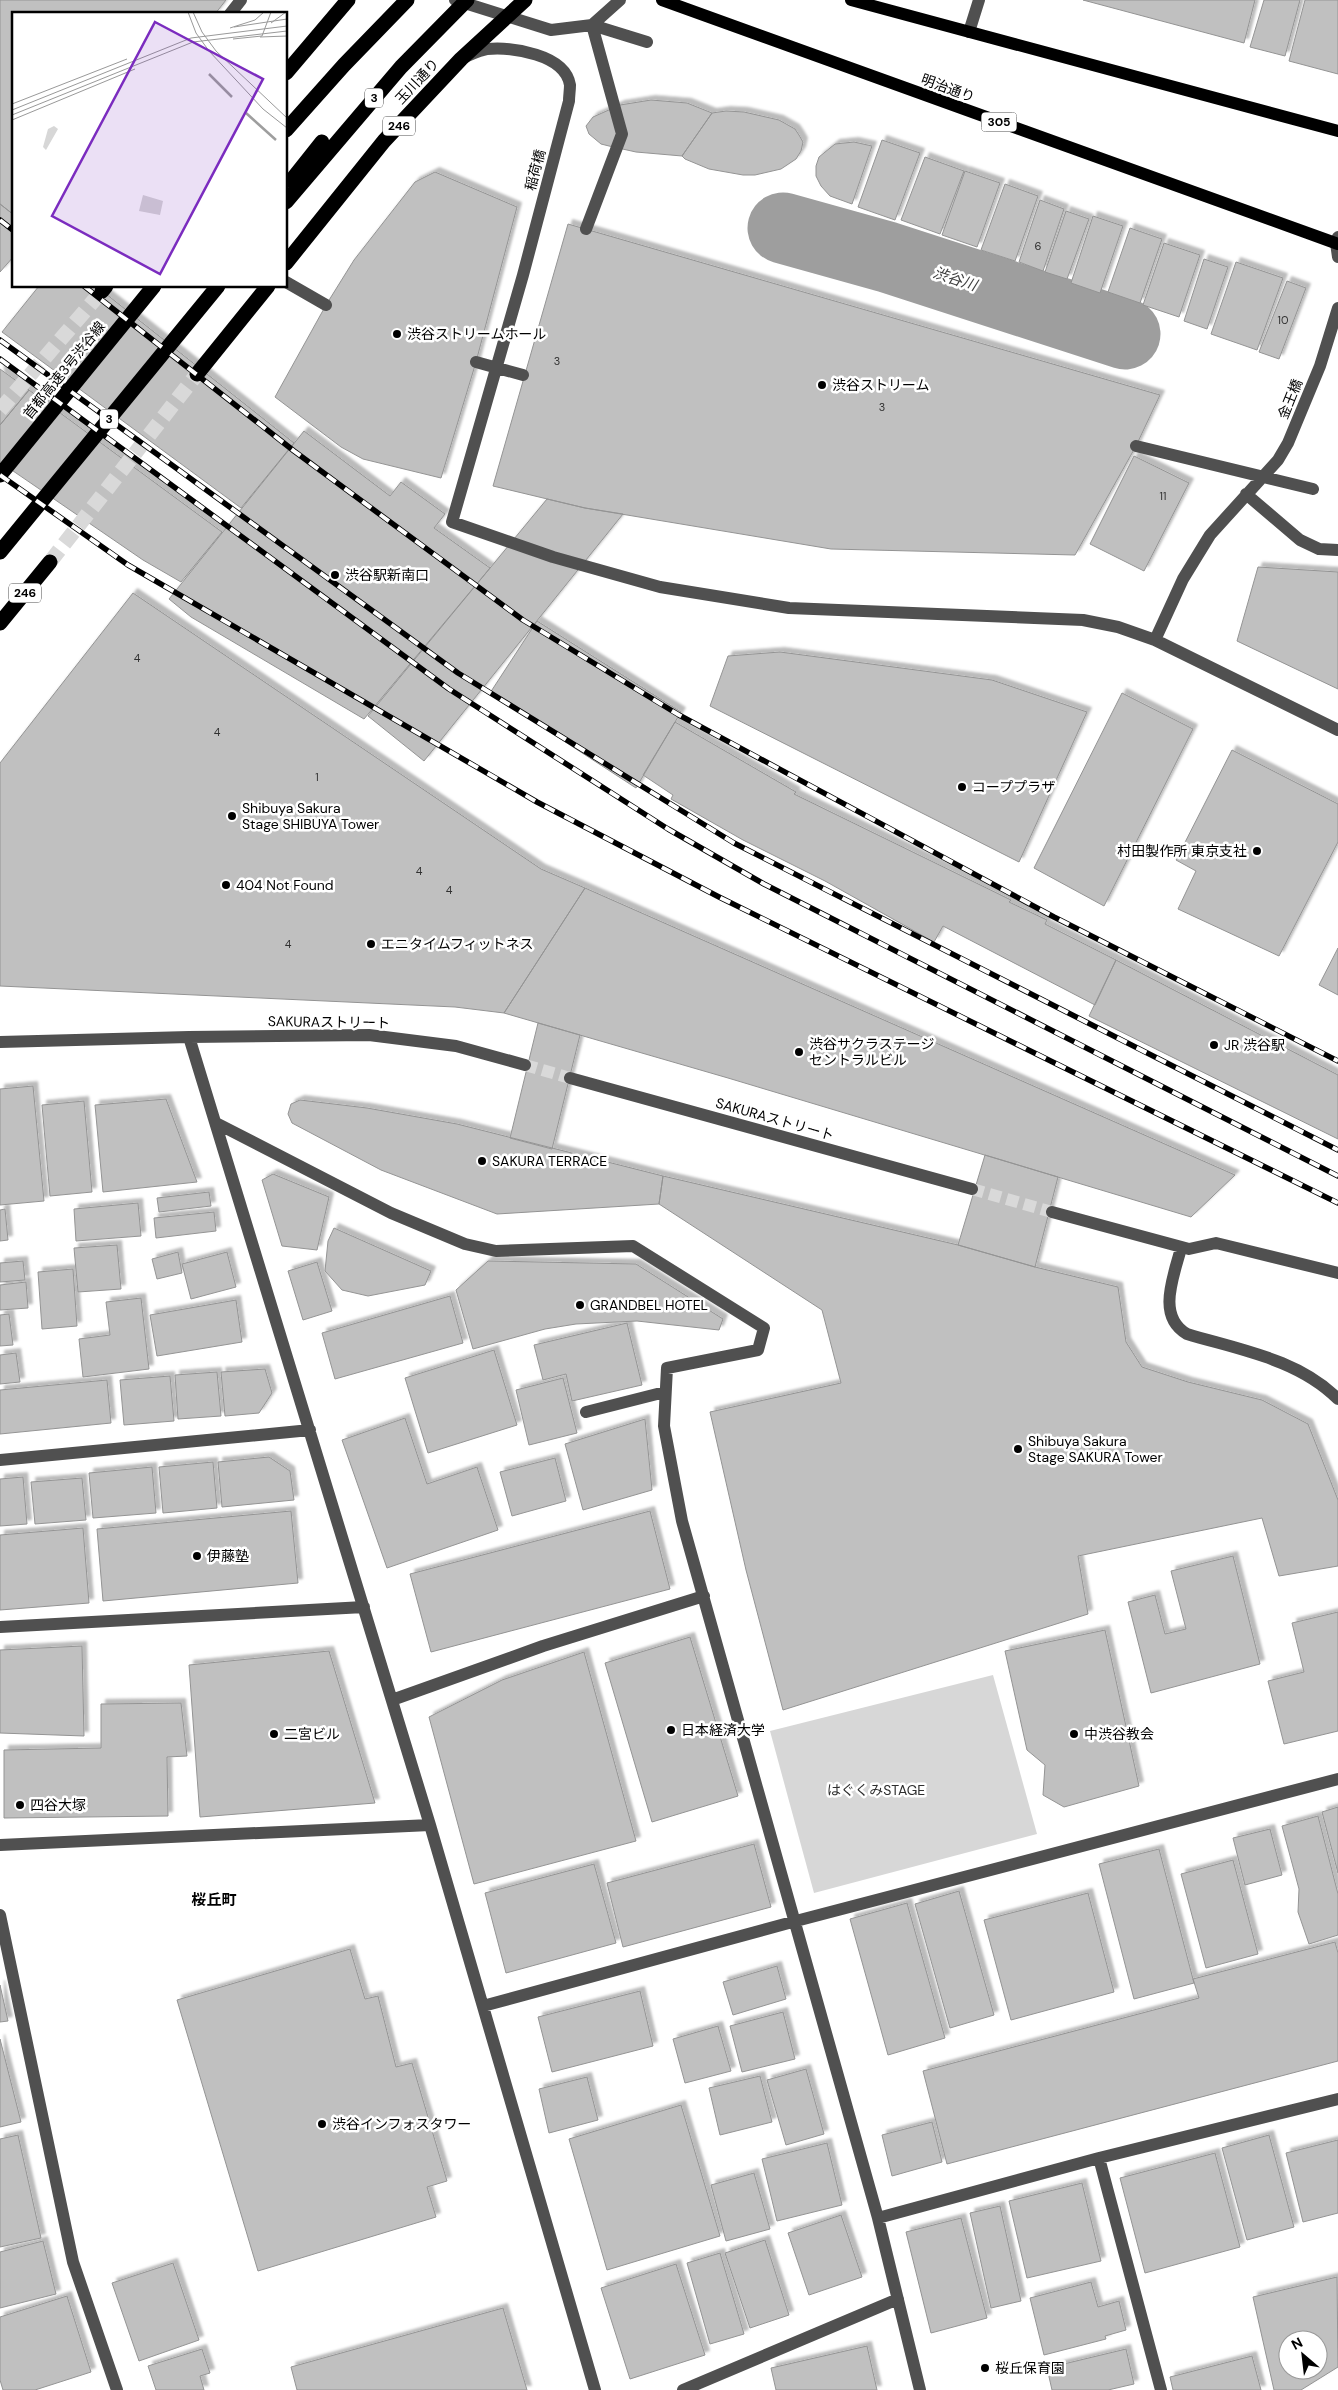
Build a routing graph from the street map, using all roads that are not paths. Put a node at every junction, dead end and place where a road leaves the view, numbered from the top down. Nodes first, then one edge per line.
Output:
1 (241, 0) edge
2 (348, 0) edge
3 (399, 0) edge
4 (407, 0) edge
5 (456, 0) edge
6 (460, 0) edge
7 (467, 0) edge
8 (525, 0) edge
9 (620, 0) edge
10 (662, 0) edge
11 (851, 0) edge
12 (979, 0) edge
13 (232, 12) edge
14 (592, 25) junction
15 (969, 32) junction
16 (647, 42) dead end
17 (461, 58) junction
18 (288, 71) edge
19 (288, 122) edge
20 (288, 128) edge
21 (1338, 131) edge
22 (288, 184) edge
23 (288, 200) edge
24 (586, 229) dead end
25 (1337, 241) edge
26 (1338, 257) edge
27 (288, 261) edge
28 (288, 283) edge
29 (152, 288) edge
30 (156, 288) edge
31 (205, 288) edge
32 (216, 288) edge
33 (266, 288) edge
34 (326, 305) dead end
35 (1338, 308) edge
36 (134, 316) dead end
37 (162, 343) dead end
38 (476, 362) dead end
39 (197, 374) tunnel mouth
40 (524, 375) dead end
41 (1136, 446) dead end
42 (0, 474) edge
43 (1312, 488) dead end
44 (1246, 494) junction
45 (0, 544) edge
46 (1338, 550) edge
47 (50, 562) tunnel mouth
48 (0, 624) edge
49 (1155, 640) junction
50 (1338, 730) edge
51 (189, 1037) junction
52 (0, 1042) edge
53 (525, 1065) tunnel mouth
54 (570, 1078) tunnel mouth
55 (216, 1123) junction
56 (972, 1190) tunnel mouth
57 (1052, 1212) tunnel mouth
58 (1181, 1248) junction
59 (1338, 1273) edge
60 (665, 1392) junction
61 (1338, 1399) edge
62 (586, 1412) dead end
63 (310, 1430) junction
64 (0, 1460) edge
65 (704, 1596) junction
66 (364, 1607) junction
67 (0, 1627) edge
68 (392, 1700) junction
69 (1338, 1779) edge
70 (430, 1825) junction
71 (0, 1845) edge
72 (0, 1915) edge
73 (796, 1921) junction
74 (483, 2006) junction
75 (1338, 2099) edge
76 (1099, 2158) junction
77 (878, 2218) junction
78 (898, 2300) junction
79 (117, 2390) edge
80 (596, 2390) edge
81 (683, 2390) edge
82 (920, 2390) edge
83 (1161, 2390) edge

1 - 13 street
2 - 18 highway
3 - 19 highway
4 - 20 highway
5 - 14 street
6 - 22 highway
7 - 23 highway, 3
8 - 17 highway, 玉川通り / 246
9 - 14 street
10 - 25 main road, 明治通り / 305
11 - 15 main road
12 - 15 street
14 - 16 street
14 - 24 street
15 - 21 main road
17 - 27 highway, 玉川通り / 246
17 - 49 street, 稲荷橋
25 - 26 street
28 - 34 street
29 - 42 highway, 首都高速3号渋谷線
30 - 36 highway
31 - 37 highway
32 - 45 highway, 3
33 - 39 highway
35 - 44 street, 金王橋
38 - 40 street
41 - 43 street
44 - 46 street
44 - 49 street, 金王橋
47 - 48 highway, 246
49 - 50 street
51 - 52 street, SAKURAストリート
51 - 53 street, SAKURAストリート
51 - 55 street
54 - 56 street, SAKURAストリート
55 - 60 street
55 - 63 street
57 - 58 street
58 - 59 street
58 - 61 street
60 - 62 street
60 - 65 street
63 - 64 street
63 - 66 street
65 - 68 street
65 - 73 street
66 - 67 street
66 - 68 street
68 - 70 street
69 - 73 street
70 - 71 street
70 - 74 street
72 - 79 street
73 - 74 street
73 - 77 street
74 - 80 street
75 - 76 street
76 - 77 street
76 - 83 street
77 - 78 street
78 - 81 street
78 - 82 street

